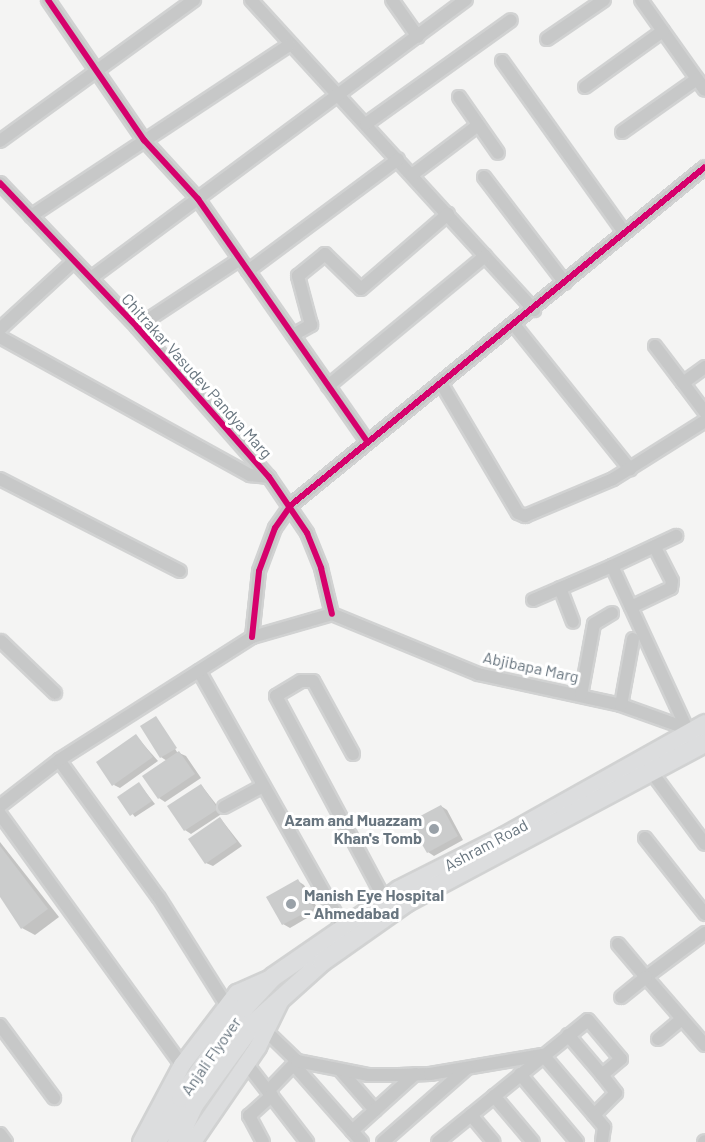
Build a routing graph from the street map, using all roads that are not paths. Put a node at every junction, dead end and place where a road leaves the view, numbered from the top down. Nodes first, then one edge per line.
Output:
1 (48, 0) edge
2 (194, 0) edge
3 (251, 0) edge
4 (392, 0) edge
5 (604, 0) edge
6 (641, 0) edge
7 (462, 1) edge
8 (511, 20) dead end
9 (663, 31) junction
10 (418, 37) junction
11 (547, 39) dead end
12 (289, 45) junction
13 (502, 61) dead end
14 (96, 70) junction
15 (697, 80) junction
16 (585, 87) dead end
17 (705, 90) edge
18 (338, 94) junction
19 (459, 97) dead end
20 (366, 124) junction
21 (478, 125) junction
22 (622, 132) dead end
23 (144, 140) junction
24 (0, 141) edge
25 (498, 153) dead end
26 (398, 159) junction
27 (705, 167) edge
28 (412, 175) junction
29 (484, 177) dead end
30 (0, 183) edge
31 (198, 199) junction
32 (448, 214) junction
33 (31, 216) junction
34 (624, 232) junction
35 (485, 255) junction
36 (240, 259) junction
37 (74, 261) junction
38 (249, 271) junction
39 (91, 278) junction
40 (565, 283) junction
41 (534, 310) junction
42 (515, 326) junction
43 (137, 327) junction
44 (0, 329) edge
45 (292, 335) junction
46 (0, 337) edge
47 (655, 346) dead end
48 (705, 368) edge
49 (441, 383) junction
50 (682, 383) junction
51 (328, 386) junction
52 (705, 412) edge
53 (705, 421) edge
54 (367, 441) junction
55 (630, 469) junction
56 (269, 477) junction
57 (0, 479) edge
58 (291, 505) junction
59 (676, 536) dead end
60 (654, 546) junction
61 (612, 566) junction
62 (180, 571) dead end
63 (560, 588) junction
64 (533, 600) dead end
65 (631, 607) junction
66 (332, 614) junction
67 (612, 614) dead end
68 (573, 622) dead end
69 (252, 637) junction
70 (633, 639) dead end
71 (0, 641) edge
72 (199, 671) junction
73 (55, 693) dead end
74 (581, 695) junction
75 (621, 705) junction
76 (694, 727) edge
77 (705, 743) edge
78 (353, 754) dead end
79 (59, 760) junction
80 (650, 770) junction
81 (263, 786) junction
82 (0, 806) edge
83 (224, 807) dead end
84 (0, 814) edge
85 (645, 838) dead end
86 (705, 844) edge
87 (385, 900) junction
88 (705, 914) edge
89 (344, 928) junction
90 (705, 933) edge
91 (618, 944) dead end
92 (273, 977) joint
93 (646, 977) junction
94 (284, 994) joint
95 (621, 997) dead end
96 (235, 1007) junction
97 (682, 1019) junction
98 (0, 1025) edge
99 (260, 1028) junction
100 (568, 1035) junction
101 (658, 1039) dead end
102 (705, 1045) edge
103 (543, 1055) junction
104 (246, 1063) junction
105 (296, 1063) junction
106 (183, 1065) junction
107 (467, 1069) junction
108 (340, 1071) junction
109 (415, 1074) junction
110 (520, 1074) junction
111 (602, 1076) junction
112 (270, 1093) junction
113 (494, 1096) junction
114 (54, 1098) dead end
115 (375, 1110) junction
116 (471, 1115) junction
117 (594, 1115) junction
118 (352, 1131) junction
119 (0, 1134) edge
120 (447, 1139) edge
121 (6, 1142) edge
122 (141, 1142) edge
123 (157, 1142) edge
124 (177, 1142) edge
125 (193, 1142) edge
126 (263, 1142) edge
127 (307, 1142) edge
128 (363, 1142) edge
129 (383, 1142) edge
130 (495, 1142) edge
131 (534, 1142) edge
132 (577, 1142) edge
133 (602, 1142) edge

1 - 14 street
2 - 14 street
3 - 12 street
4 - 10 street
5 - 11 street
6 - 9 street
7 - 10 street
8 - 20 street
9 - 15 street
9 - 16 street
10 - 18 street
12 - 18 street
12 - 23 street
13 - 34 street
14 - 23 street
14 - 24 street
15 - 17 street
15 - 22 street
18 - 20 street
18 - 31 street
19 - 21 street
20 - 26 street
21 - 25 street
21 - 28 street
23 - 31 street
23 - 33 street
26 - 28 street
26 - 38 street
27 - 34 street
28 - 32 street
29 - 40 street
30 - 33 street, Chitrakar Vasudev Pandya Marg
31 - 36 street
31 - 39 street
32 - 35 street
32 - 45 street
33 - 37 street, Chitrakar Vasudev Pandya Marg
34 - 40 street
35 - 41 street
35 - 51 street
36 - 38 street
36 - 43 street
37 - 39 street, Chitrakar Vasudev Pandya Marg
37 - 44 street
38 - 45 street
39 - 43 street, Chitrakar Vasudev Pandya Marg
40 - 41 street
41 - 42 street
42 - 49 street
42 - 55 street
43 - 56 street, Chitrakar Vasudev Pandya Marg
45 - 51 street
46 - 56 street, Chitrakar Vasudev Pandya Marg
47 - 50 street
48 - 50 street
49 - 54 street
49 - 55 street
50 - 52 street
51 - 54 street
53 - 55 street
54 - 58 street
56 - 58 street, Chitrakar Vasudev Pandya Marg
57 - 62 street
58 - 66 street, Chitrakar Vasudev Pandya Marg
58 - 69 street
59 - 60 street
60 - 61 street
60 - 65 street
61 - 63 street
61 - 65 street
63 - 64 street
63 - 68 street
65 - 76 street
66 - 69 street
66 - 74 street, Abjibapa Marg
67 - 74 street
69 - 72 street
70 - 75 street
71 - 73 street
72 - 79 street
72 - 81 street
74 - 75 street, Abjibapa Marg
75 - 76 street, Abjibapa Marg
76 - 87 main road, Ashram Road
77 - 80 main road, Ashram Road
78 - 87 street
79 - 82 street
79 - 96 street
80 - 86 street
80 - 94 main road, Ashram Road
81 - 83 street
81 - 89 street
84 - 106 street
85 - 88 street
87 - 89 main road, Ashram Road
89 - 92 main road, Ashram Road
90 - 93 street
91 - 93 street
92 - 96 main road, Anjali Flyover
93 - 95 street
93 - 97 street
94 - 99 main road, Anjali Flyover
96 - 106 street
96 - 123 main road, Anjali Flyover
97 - 101 street
97 - 102 street
98 - 114 street
99 - 104 street
99 - 105 street
99 - 124 main road, Anjali Flyover
100 - 103 street
100 - 111 street
100 - 111 street
103 - 107 street
103 - 110 street
103 - 117 street
104 - 112 street
104 - 125 street
105 - 108 street
105 - 112 street
105 - 118 street
106 - 122 street
107 - 109 street
107 - 129 street
108 - 109 street
108 - 115 street
109 - 115 street
110 - 113 street
110 - 132 street
111 - 117 street
112 - 126 street
112 - 127 street
113 - 116 street
113 - 131 street
115 - 118 street
116 - 120 street
116 - 130 street
117 - 133 street
118 - 128 street
119 - 121 street

